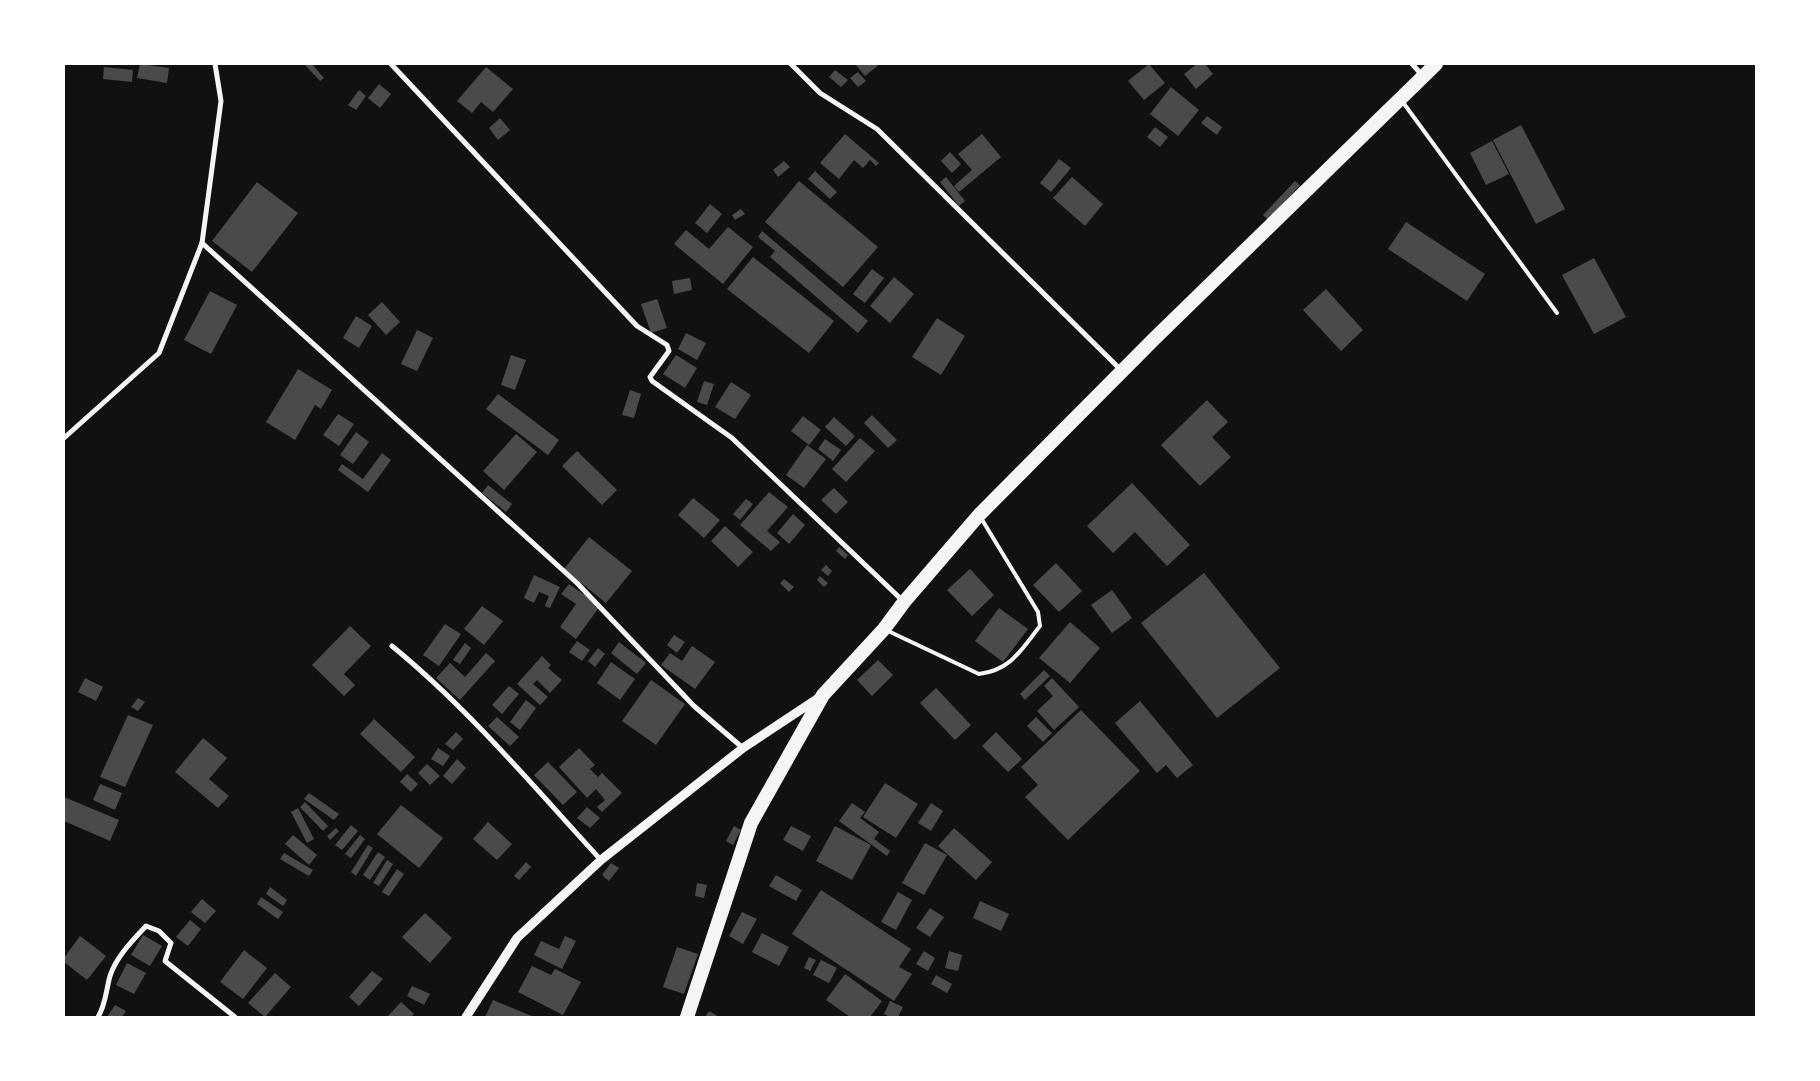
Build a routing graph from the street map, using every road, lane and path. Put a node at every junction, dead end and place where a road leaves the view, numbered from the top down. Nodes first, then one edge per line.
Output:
1 (215, 64) edge
2 (391, 64) edge
3 (791, 64) edge
4 (1412, 64) edge
5 (1436, 64) edge
6 (1423, 76) junction
7 (1400, 98) junction
8 (202, 243) junction
9 (1557, 313) dead end
10 (1122, 371) junction
11 (64, 438) edge
12 (979, 515) junction
13 (904, 602) junction
14 (884, 629) junction
15 (392, 646) dead end
16 (823, 695) junction
17 (743, 748) junction
18 (601, 860) junction
19 (98, 1017) edge
20 (235, 1017) edge
21 (466, 1017) edge
22 (687, 1017) edge

1 - 8 street
2 - 13 street
3 - 10 street
4 - 6 street
5 - 6 highway
6 - 7 highway
7 - 9 lane
7 - 10 highway
8 - 11 street
8 - 17 street
10 - 12 highway
12 - 13 highway
12 - 14 lane
13 - 14 highway
14 - 16 highway
15 - 18 street
16 - 17 street
16 - 22 highway
17 - 18 street
18 - 21 street
19 - 20 street

